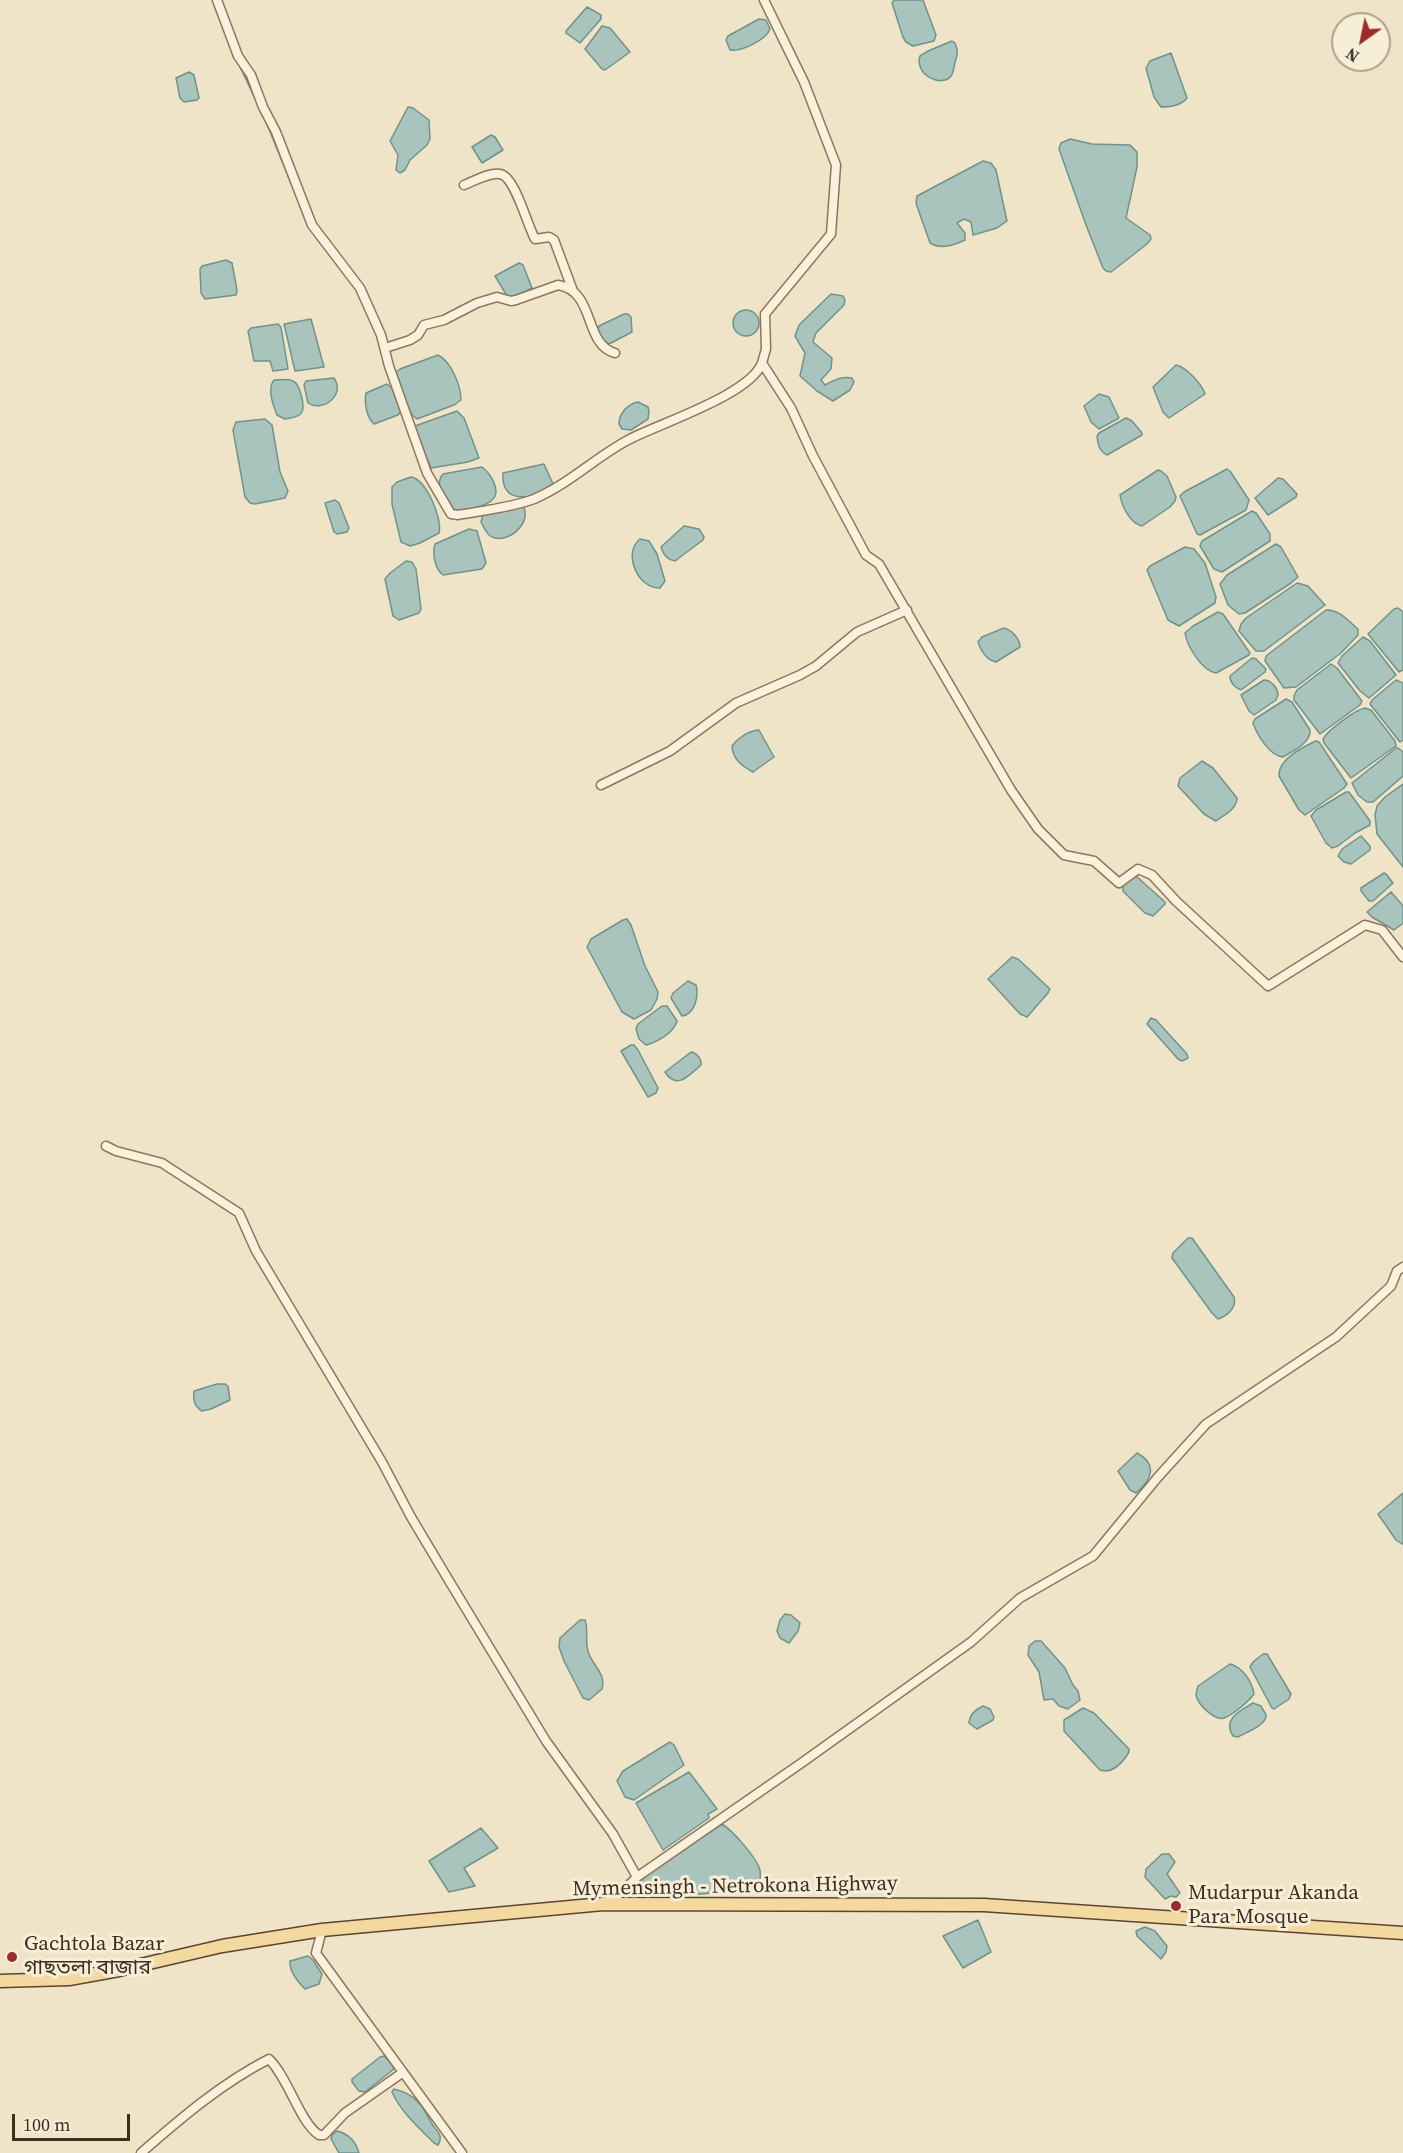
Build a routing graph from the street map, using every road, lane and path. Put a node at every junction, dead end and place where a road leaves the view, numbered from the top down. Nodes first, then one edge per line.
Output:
1 (217, 0) edge
2 (764, 0) edge
3 (464, 185) dead end
4 (573, 291) junction
5 (385, 348) junction
6 (615, 353) dead end
7 (762, 363) junction
8 (907, 610) junction
9 (602, 784) dead end
10 (1403, 957) edge
11 (106, 1146) dead end
12 (1403, 1267) edge
13 (637, 1877) junction
14 (603, 1904) junction
15 (322, 1930) junction
16 (1403, 1933) edge
17 (0, 1981) edge
18 (402, 2073) junction
19 (141, 2153) edge
20 (462, 2153) edge

1 - 5 street
2 - 7 street
3 - 4 street
4 - 5 street
4 - 6 street
5 - 7 street
7 - 8 street
8 - 9 street
8 - 10 street
11 - 13 street
12 - 13 street
13 - 14 street
14 - 15 main road, Mymensingh - Netrokona Highway
14 - 16 main road, Mymensingh - Netrokona Highway
15 - 17 main road, Mymensingh - Netrokona Highway
15 - 18 street
18 - 19 street
18 - 20 street

